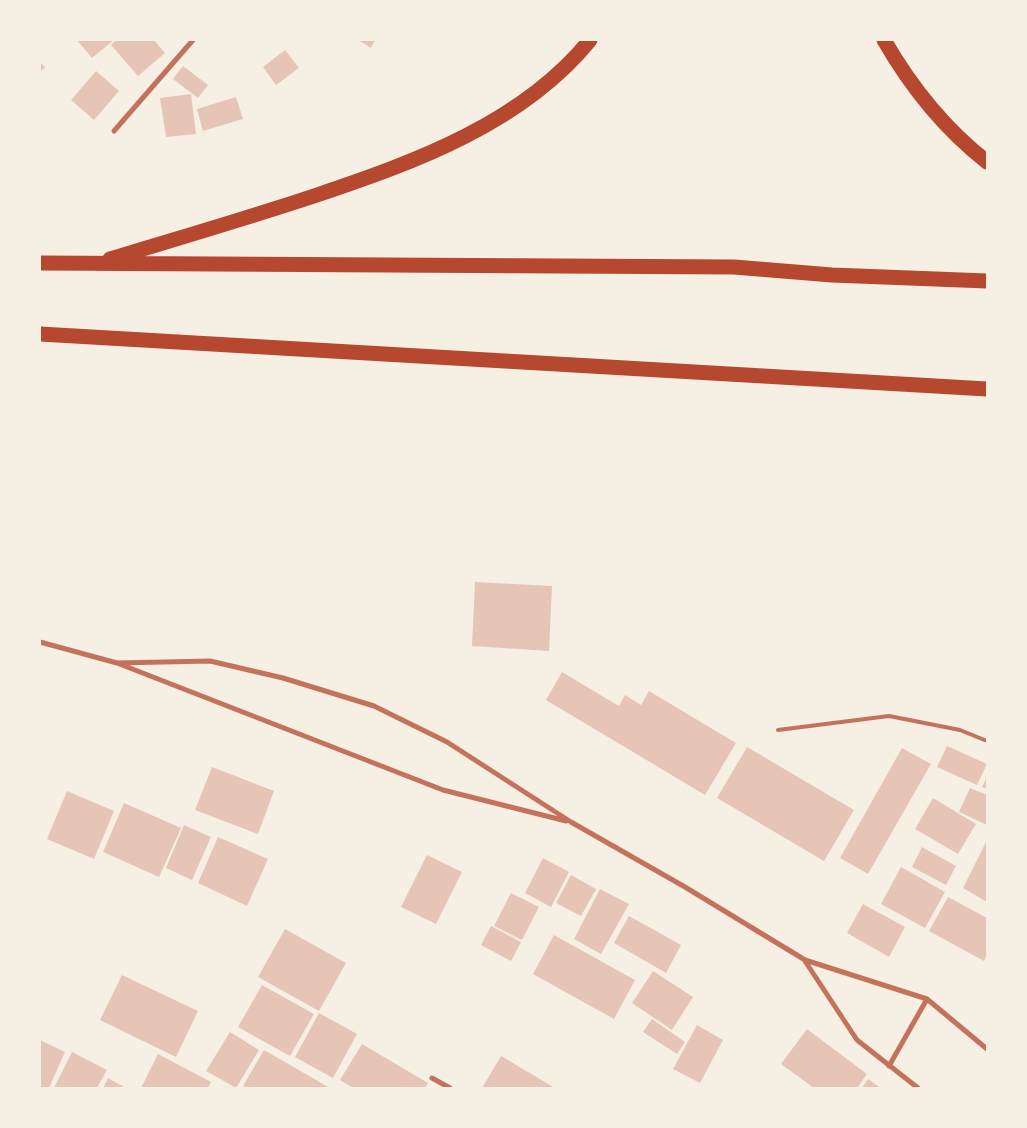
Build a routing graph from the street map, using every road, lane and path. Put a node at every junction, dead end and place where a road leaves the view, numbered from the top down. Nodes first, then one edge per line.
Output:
1 (193, 40) edge
2 (590, 40) edge
3 (884, 40) edge
4 (114, 131) dead end
5 (987, 162) edge
6 (40, 263) edge
7 (87, 264) junction
8 (987, 281) edge
9 (40, 334) edge
10 (987, 389) edge
11 (40, 642) edge
12 (117, 663) junction
13 (778, 730) dead end
14 (987, 741) edge
15 (571, 822) junction
16 (805, 960) junction
17 (927, 999) junction
18 (987, 1049) edge
19 (889, 1066) junction
20 (432, 1078) dead end
21 (450, 1088) edge
22 (918, 1088) edge

1 - 4 street
2 - 7 highway
3 - 5 highway
6 - 7 highway
7 - 8 highway
9 - 10 highway
11 - 12 street
12 - 15 street
12 - 15 street
13 - 14 lane
15 - 16 street
16 - 17 street
16 - 19 street
17 - 18 street
17 - 19 street
19 - 22 street
20 - 21 street

